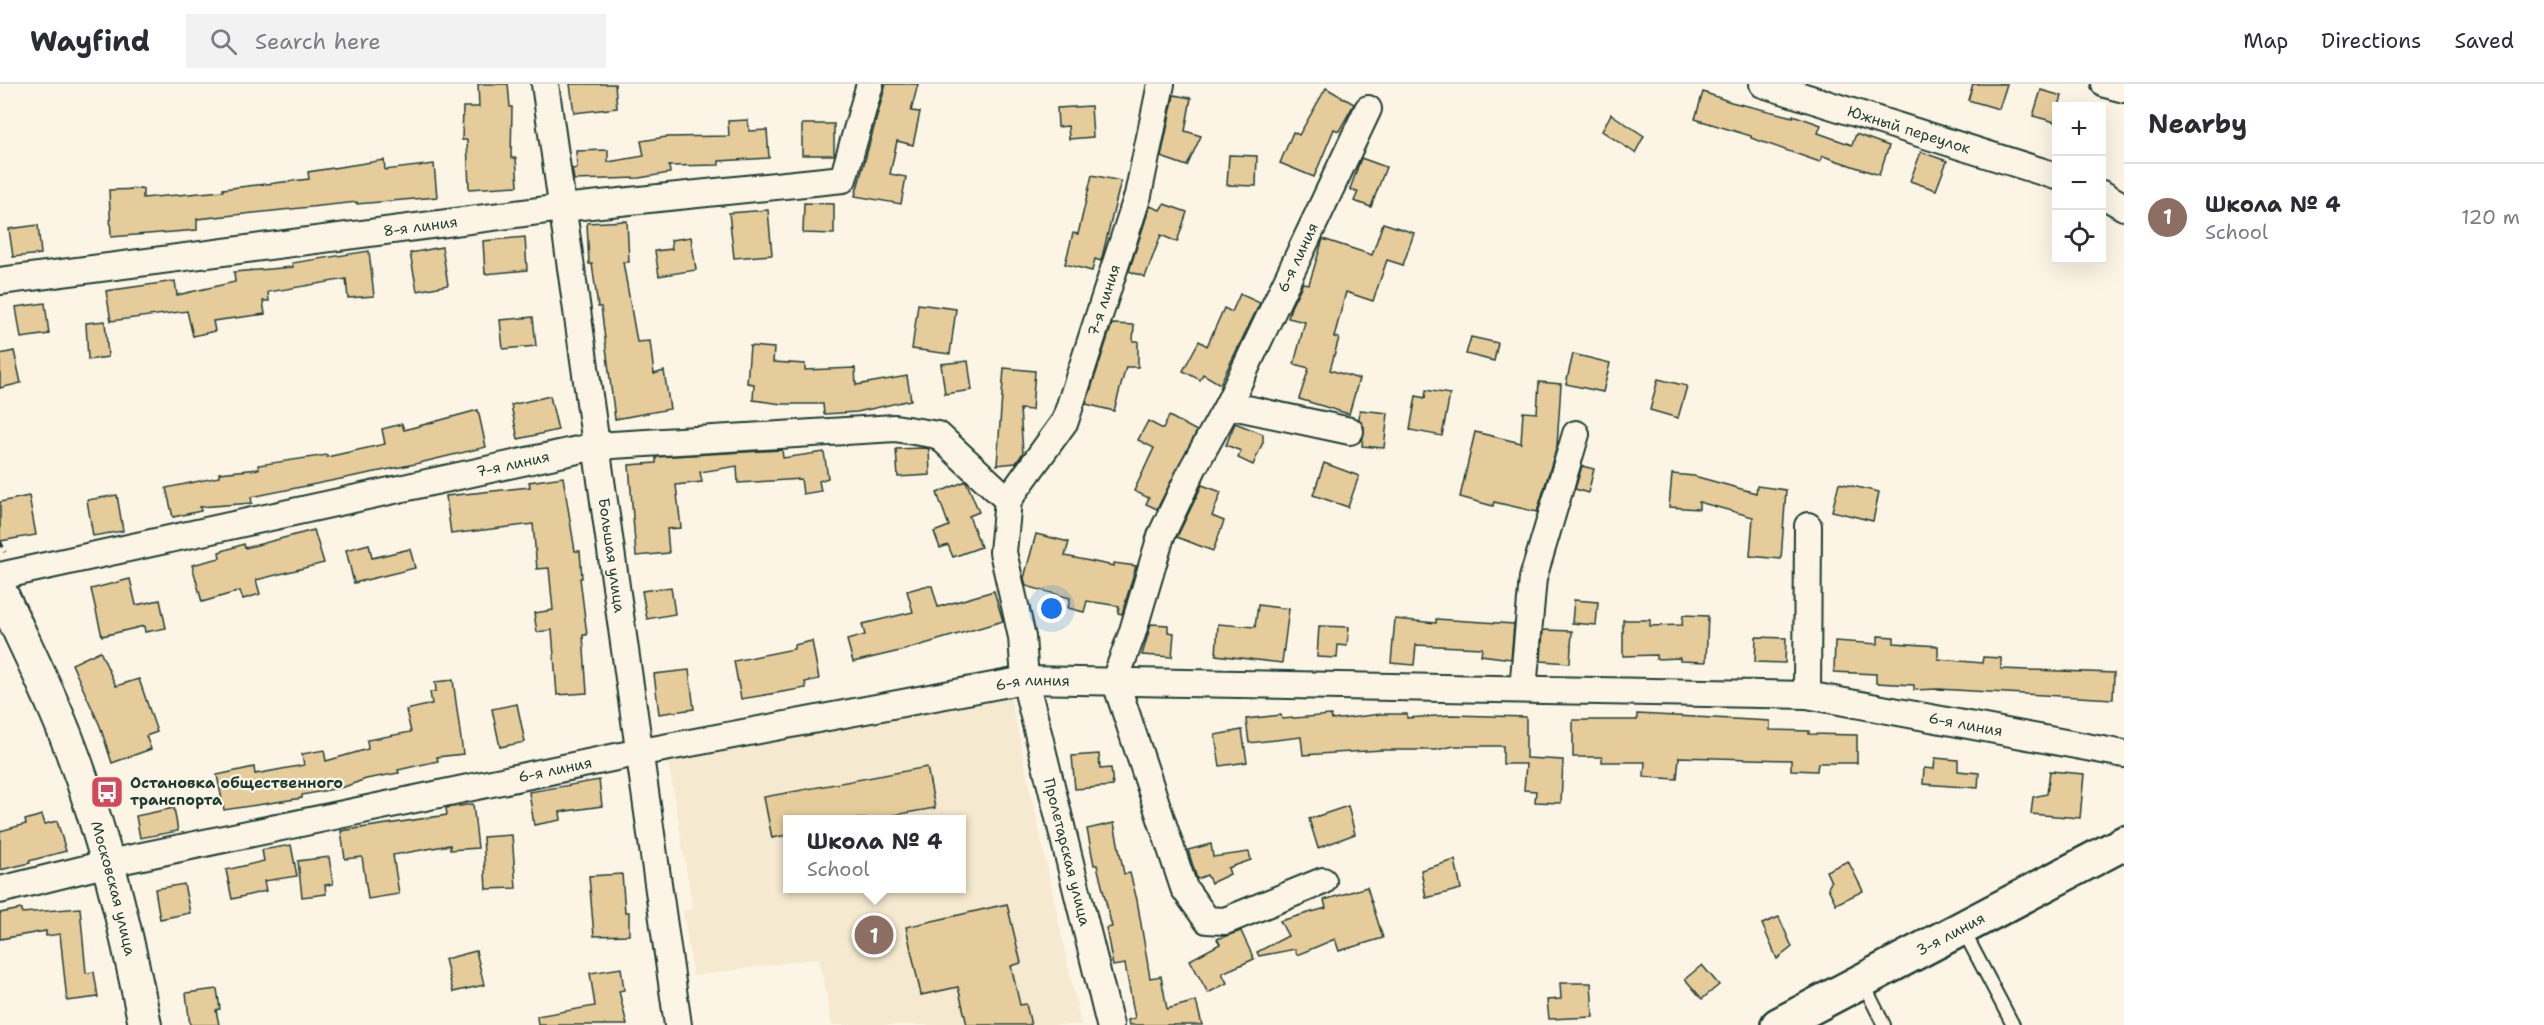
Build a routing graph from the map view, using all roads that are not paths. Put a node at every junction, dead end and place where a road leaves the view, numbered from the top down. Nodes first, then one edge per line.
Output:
1 (545, 84) edge
2 (870, 84) edge
3 (1161, 84) edge
4 (1763, 84) edge
5 (2105, 84) edge
6 (2124, 89) edge
7 (1368, 109) dead end
8 (2052, 175) edge
9 (2106, 196) edge
10 (2124, 207) edge
11 (562, 208) junction
12 (0, 281) edge
13 (1228, 405) junction
14 (1350, 431) dead end
15 (1576, 434) dead end
16 (596, 446) junction
17 (1008, 500) junction
18 (1808, 526) dead end
19 (0, 576) edge
20 (0, 590) edge
21 (1025, 680) junction
22 (1115, 680) junction
23 (1523, 689) junction
24 (1807, 696) junction
25 (639, 752) junction
26 (2124, 754) edge
27 (2124, 843) edge
28 (109, 863) junction
29 (1323, 881) dead end
30 (0, 890) edge
31 (1962, 927) junction
32 (1861, 980) junction
33 (145, 1025) edge
34 (678, 1025) edge
35 (1110, 1025) edge
36 (1778, 1025) edge
37 (1884, 1025) edge
38 (2013, 1025) edge

1 - 11 street, Большая улица
2 - 11 street, 8-я линия
3 - 17 street, 7-я линия
4 - 8 street, Южный переулок
5 - 6 street
7 - 13 street, 6-я линия
9 - 10 street
11 - 12 street, 8-я линия
11 - 16 street, Большая улица
13 - 14 street
13 - 22 street, 6-я линия
15 - 23 street
16 - 17 street, 7-я линия
16 - 19 street, 7-я линия
16 - 25 street, Большая улица
17 - 21 street
18 - 24 street
20 - 28 street, Московская улица
21 - 22 street, 6-я линия
21 - 25 street, 6-я линия
21 - 35 street, Пролетарская улица
22 - 23 street, 6-я линия
22 - 29 street
23 - 24 street, 6-я линия
24 - 26 street, 6-я линия
25 - 28 street, 6-я линия
25 - 34 street, Большая улица
27 - 31 main road, 3-я линия
28 - 30 street, 6-я линия
28 - 33 street, Московская улица
31 - 32 main road, 3-я линия
31 - 38 lane
32 - 36 main road, 3-я линия
32 - 37 lane

